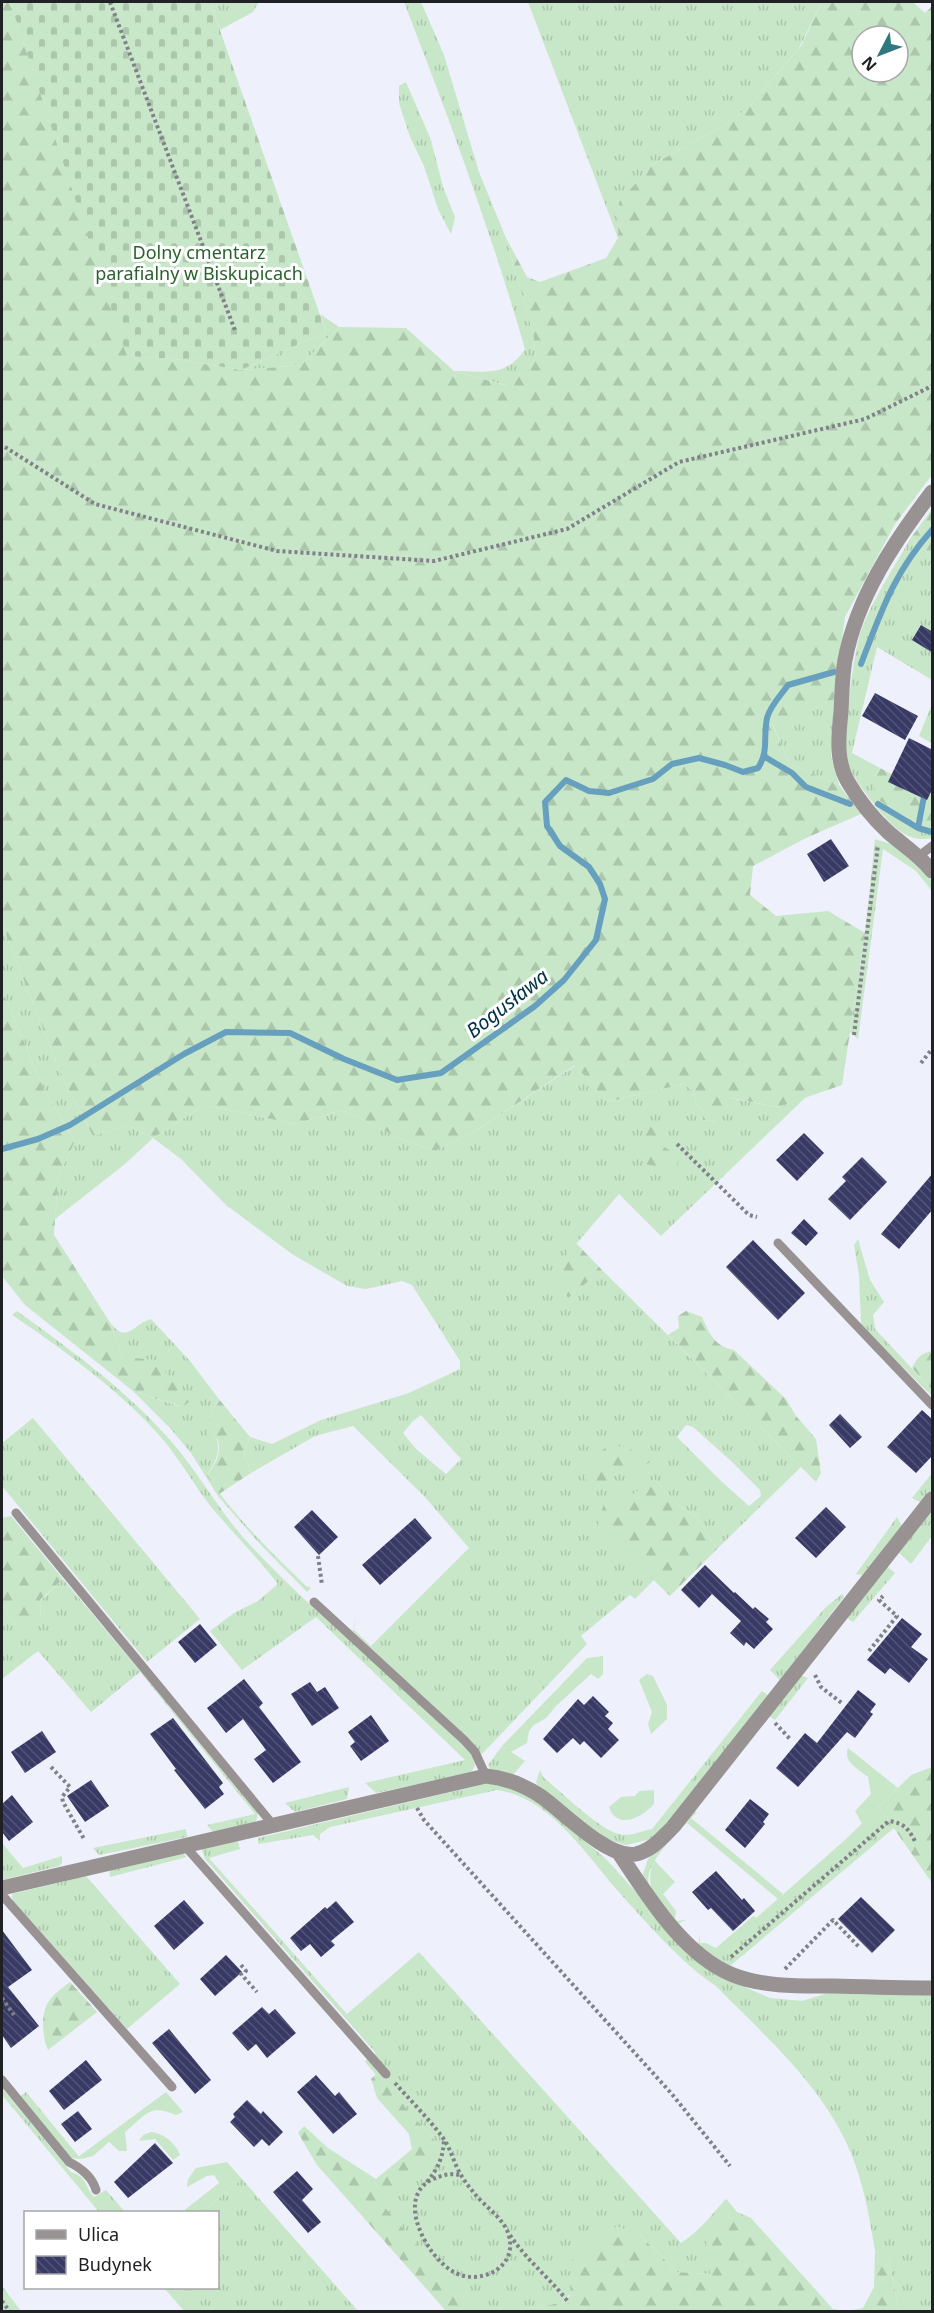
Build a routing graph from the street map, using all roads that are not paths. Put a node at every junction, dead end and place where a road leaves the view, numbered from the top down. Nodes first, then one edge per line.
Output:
1 (933, 492) edge
2 (933, 846) edge
3 (919, 856) junction
4 (933, 870) edge
5 (778, 1242) dead end
6 (933, 1406) edge
7 (933, 1499) edge
8 (16, 1513) dead end
9 (314, 1602) dead end
10 (486, 1776) junction
11 (274, 1826) junction
12 (185, 1846) junction
13 (619, 1853) junction
14 (2, 1888) edge
15 (2, 1894) edge
16 (933, 1988) edge
17 (386, 2074) road end
18 (2, 2080) edge
19 (172, 2087) dead end
20 (96, 2190) dead end

1 - 3 street
2 - 3 lane
3 - 4 street
5 - 6 lane
7 - 13 street
8 - 11 lane
9 - 10 lane
10 - 11 street
10 - 13 street
11 - 12 street
12 - 14 street
12 - 17 lane
13 - 16 street
15 - 19 lane
18 - 20 lane

